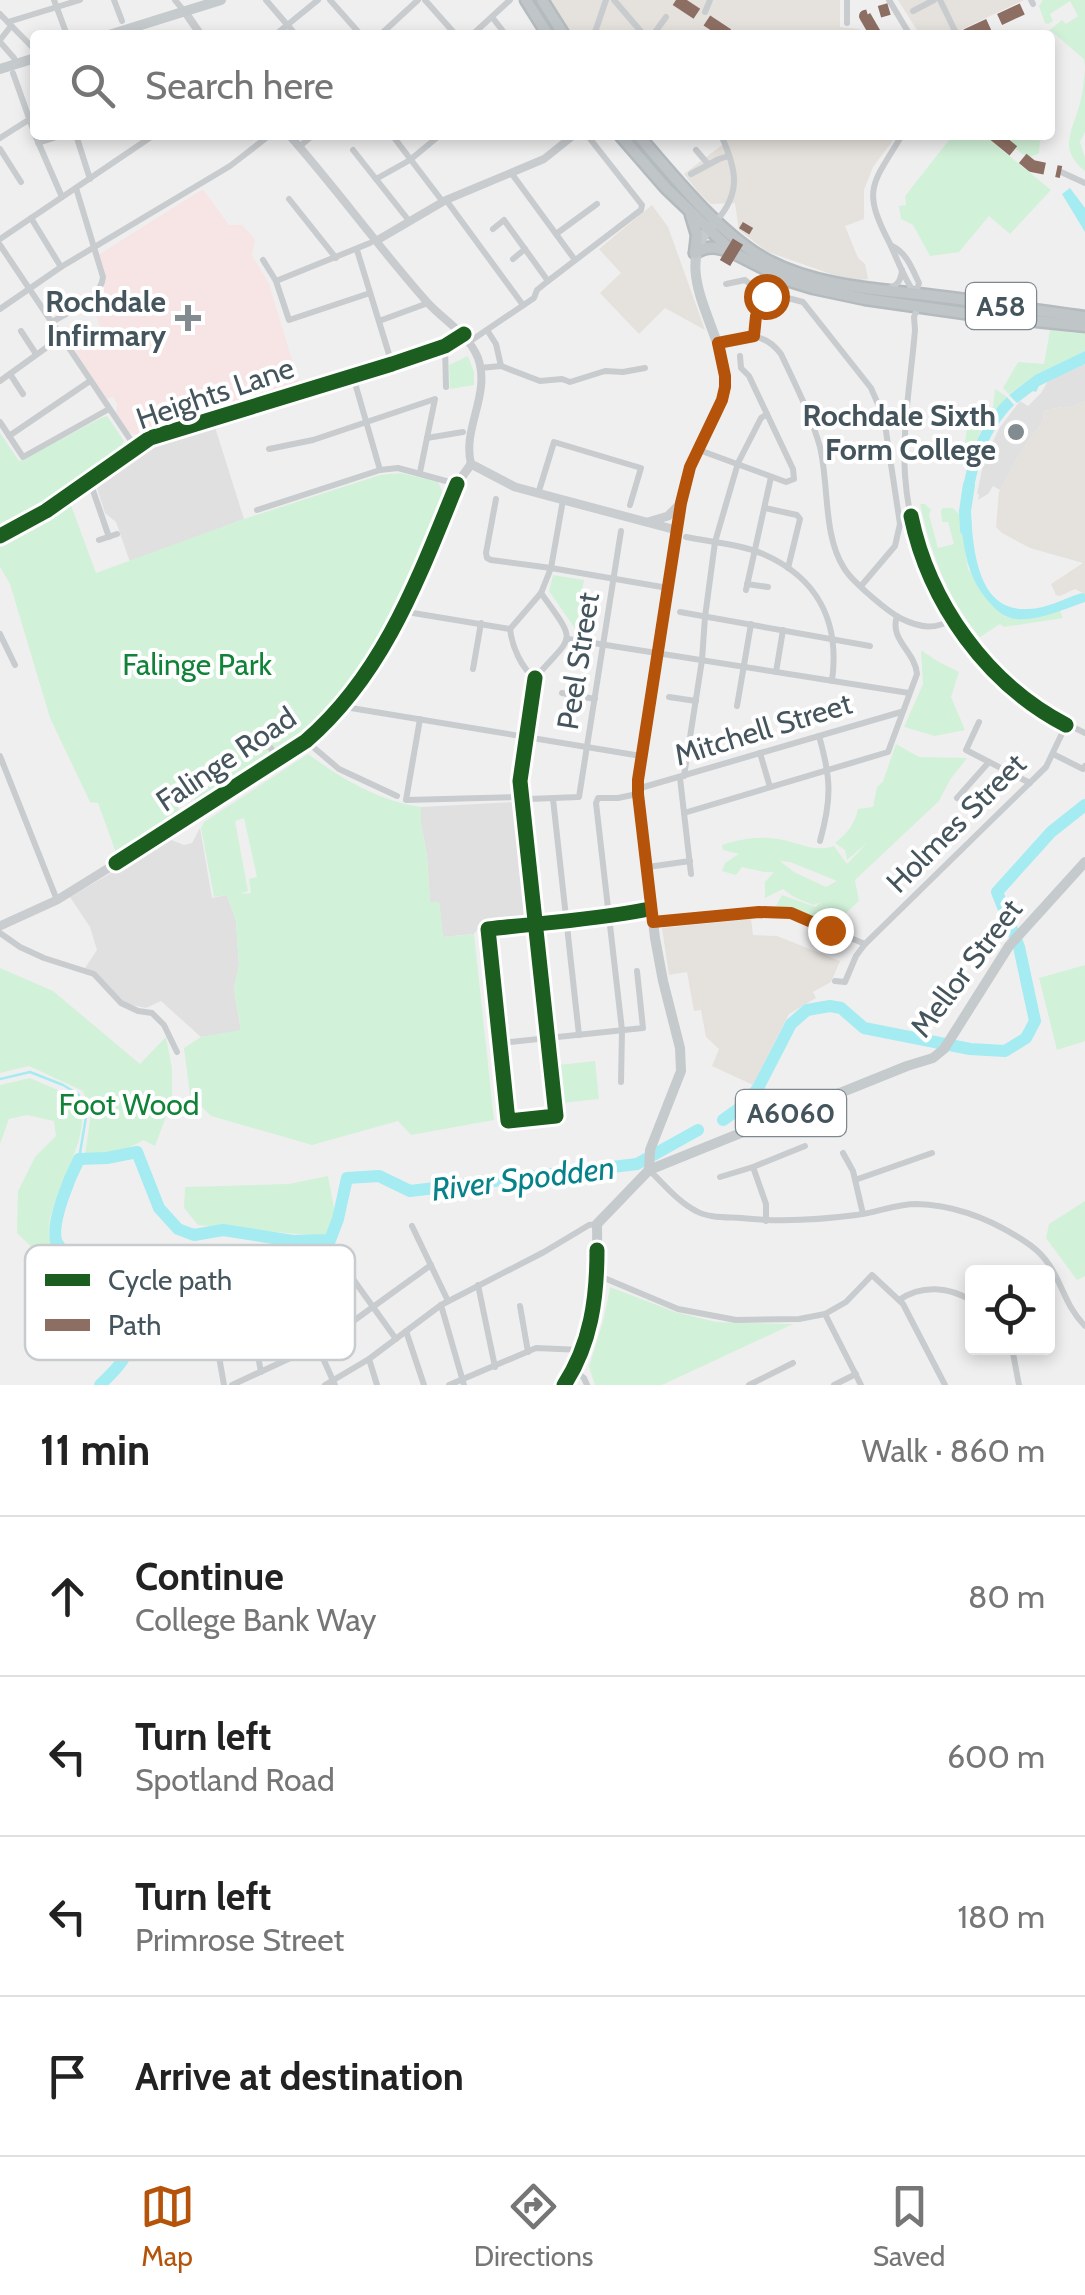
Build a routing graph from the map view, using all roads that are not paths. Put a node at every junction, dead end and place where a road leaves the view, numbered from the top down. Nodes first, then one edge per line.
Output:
1 (80, 0) edge
2 (114, 0) edge
3 (175, 0) edge
4 (221, 0) edge
5 (266, 0) edge
6 (318, 0) edge
7 (330, 0) edge
8 (422, 0) edge
9 (510, 0) edge
10 (526, 0) edge
11 (542, 0) edge
12 (606, 0) edge
13 (614, 0) edge
14 (710, 0) edge
15 (847, 0) edge
16 (888, 0) edge
17 (937, 0) edge
18 (55, 4) edge
19 (913, 11) dead end
20 (185, 12) junction
21 (705, 12) dead end
22 (0, 14) edge
23 (666, 16) dead end
24 (492, 17) junction
25 (122, 21) dead end
26 (848, 23) dead end
27 (10, 24) junction
28 (287, 24) junction
29 (65, 30) edge
30 (126, 30) edge
31 (198, 30) edge
32 (280, 30) edge
33 (292, 30) edge
34 (357, 30) edge
35 (386, 30) edge
36 (451, 30) edge
37 (478, 30) edge
38 (502, 30) edge
39 (545, 30) edge
40 (561, 30) edge
41 (596, 30) edge
42 (640, 30) edge
43 (657, 30) edge
44 (907, 30) edge
45 (954, 30) edge
46 (0, 41) edge
47 (30, 45) edge
48 (14, 58) dead end
49 (30, 60) edge
50 (0, 70) edge
51 (13, 73) dead end
52 (30, 119) joint
53 (0, 138) edge
54 (37, 140) edge
55 (78, 140) edge
56 (147, 140) edge
57 (264, 140) edge
58 (294, 140) edge
59 (308, 140) edge
60 (396, 140) edge
61 (434, 140) edge
62 (568, 140) edge
63 (591, 140) edge
64 (624, 140) edge
65 (642, 140) edge
66 (723, 140) edge
67 (899, 140) edge
68 (300, 147) junction
69 (0, 150) edge
70 (352, 150) dead end
71 (696, 150) dead end
72 (729, 156) junction
73 (410, 160) junction
74 (708, 164) junction
75 (1061, 172) dead end
76 (512, 174) junction
77 (691, 174) dead end
78 (90, 179) junction
79 (376, 179) junction
80 (21, 182) dead end
81 (1085, 184) edge
82 (76, 188) junction
83 (62, 197) junction
84 (290, 199) dead end
85 (444, 201) junction
86 (597, 204) dead end
87 (690, 212) junction
88 (31, 218) junction
89 (410, 222) junction
90 (713, 225) junction
91 (493, 228) dead end
92 (556, 234) junction
93 (1, 237) edge
94 (373, 242) junction
95 (891, 246) junction
96 (95, 248) junction
97 (525, 249) junction
98 (356, 250) junction
99 (695, 253) junction
100 (734, 253) junction
101 (336, 258) junction
102 (513, 259) dead end
103 (263, 260) dead end
104 (575, 260) junction
105 (61, 267) junction
106 (902, 269) junction
107 (276, 281) junction
108 (548, 281) junction
109 (726, 284) dead end
110 (30, 288) junction
111 (881, 291) junction
112 (370, 293) junction
113 (768, 300) junction
114 (917, 300) junction
115 (428, 304) junction
116 (523, 305) junction
117 (0, 309) edge
118 (1085, 317) edge
119 (379, 321) junction
120 (52, 322) junction
121 (1085, 326) edge
122 (487, 330) junction
123 (21, 331) dead end
124 (61, 336) junction
125 (754, 336) junction
126 (466, 338) junction
127 (718, 343) junction
128 (445, 346) junction
129 (36, 354) junction
130 (740, 356) dead end
131 (392, 364) junction
132 (501, 366) junction
133 (480, 368) junction
134 (644, 368) dead end
135 (10, 374) junction
136 (353, 376) junction
137 (0, 380) edge
138 (90, 381) junction
139 (446, 386) dead end
140 (23, 394) dead end
141 (109, 409) junction
142 (767, 414) junction
143 (0, 422) edge
144 (366, 422) junction
145 (463, 432) dead end
146 (9, 436) junction
147 (428, 438) junction
148 (136, 448) junction
149 (269, 449) dead end
150 (698, 450) junction
151 (738, 463) junction
152 (471, 464) junction
153 (380, 470) junction
154 (420, 472) junction
155 (772, 477) junction
156 (90, 480) junction
157 (457, 484) junction
158 (538, 494) junction
159 (496, 500) dead end
160 (563, 500) junction
161 (681, 503) junction
162 (630, 505) dead end
163 (765, 508) junction
164 (257, 510) dead end
165 (645, 523) junction
166 (620, 532) dead end
167 (681, 534) junction
168 (0, 536) edge
169 (99, 540) dead end
170 (715, 542) junction
171 (753, 551) junction
172 (551, 568) junction
173 (788, 568) junction
174 (614, 580) junction
175 (860, 586) junction
176 (668, 588) junction
177 (768, 588) dead end
178 (542, 593) junction
179 (680, 612) dead end
180 (414, 613) dead end
181 (705, 616) junction
182 (897, 616) junction
183 (953, 620) junction
184 (481, 623) junction
185 (751, 624) junction
186 (510, 629) junction
187 (783, 630) junction
188 (0, 634) edge
189 (568, 639) junction
190 (832, 639) junction
191 (603, 644) junction
192 (870, 646) dead end
193 (658, 654) junction
194 (702, 660) junction
195 (14, 665) dead end
196 (743, 667) junction
197 (473, 668) dead end
198 (776, 672) junction
199 (535, 678) junction
200 (832, 680) junction
201 (562, 693) dead end
202 (910, 693) junction
203 (669, 697) dead end
204 (595, 699) junction
205 (696, 701) junction
206 (737, 706) dead end
207 (351, 708) dead end
208 (902, 711) junction
209 (420, 719) junction
210 (979, 722) dead end
211 (1066, 724) junction
212 (1085, 734) edge
213 (819, 736) junction
214 (526, 737) junction
215 (242, 741) dead end
216 (306, 742) junction
217 (586, 746) junction
218 (760, 754) junction
219 (1053, 754) junction
220 (0, 756) edge
221 (642, 756) junction
222 (278, 760) junction
223 (989, 762) junction
224 (1085, 766) edge
225 (829, 770) junction
226 (682, 777) junction
227 (1030, 783) junction
228 (770, 787) junction
229 (637, 792) junction
230 (398, 796) dead end
231 (525, 798) junction
232 (957, 798) dead end
233 (553, 799) junction
234 (684, 813) junction
235 (820, 842) dead end
236 (690, 861) junction
237 (1085, 862) edge
238 (648, 867) junction
239 (691, 874) dead end
240 (57, 900) junction
241 (644, 910) dead end
242 (610, 916) junction
243 (565, 921) junction
244 (653, 922) junction
245 (536, 924) junction
246 (0, 929) edge
247 (866, 944) junction
248 (637, 970) dead end
249 (836, 981) dead end
250 (622, 1030) junction
251 (578, 1035) junction
252 (548, 1038) junction
253 (500, 1043) junction
254 (177, 1052) dead end
255 (620, 1082) dead end
256 (805, 1146) dead end
257 (843, 1153) dead end
258 (932, 1153) dead end
259 (650, 1161) junction
260 (752, 1167) junction
261 (720, 1177) dead end
262 (855, 1180) junction
263 (863, 1214) junction
264 (766, 1220) junction
265 (596, 1224) junction
266 (412, 1226) dead end
267 (431, 1265) junction
268 (597, 1276) junction
269 (355, 1281) edge
270 (478, 1285) junction
271 (965, 1297) edge
272 (899, 1300) junction
273 (445, 1303) junction
274 (373, 1306) junction
275 (520, 1306) dead end
276 (825, 1314) junction
277 (355, 1319) edge
278 (1085, 1326) edge
279 (406, 1331) junction
280 (396, 1338) junction
281 (583, 1350) junction
282 (528, 1352) junction
283 (1013, 1355) edge
284 (369, 1359) junction
285 (219, 1360) edge
286 (259, 1360) edge
287 (286, 1360) edge
288 (793, 1363) dead end
289 (495, 1367) junction
290 (574, 1370) junction
291 (261, 1372) junction
292 (771, 1374) junction
293 (856, 1374) junction
294 (463, 1382) edge
295 (334, 1383) edge
296 (224, 1385) edge
297 (232, 1385) edge
298 (325, 1385) edge
299 (377, 1385) edge
300 (424, 1385) edge
301 (449, 1385) edge
302 (564, 1385) edge
303 (587, 1385) edge
304 (750, 1385) edge
305 (776, 1385) edge
306 (834, 1385) edge
307 (861, 1385) edge
308 (945, 1385) edge
309 (1019, 1385) edge

1 - 18 street
2 - 25 street
3 - 20 street
4 - 20 main road
5 - 28 street
6 - 28 street
7 - 34 street
8 - 35 street
8 - 36 street
9 - 24 street
10 - 39 highway
11 - 40 highway
12 - 41 street
13 - 42 street
14 - 21 street
15 - 26 street
16 - 44 street
17 - 19 street
17 - 45 street
18 - 27 street
18 - 29 street
20 - 30 main road
20 - 31 street
22 - 27 street
23 - 43 street
24 - 37 street
24 - 38 street
27 - 46 street
27 - 47 street
28 - 32 street
28 - 33 street
46 - 48 street
49 - 50 main road
51 - 52 street
52 - 53 street
54 - 83 street
55 - 78 street
56 - 78 street
57 - 96 street
58 - 68 street
59 - 68 street
60 - 73 street
61 - 73 street
62 - 76 street
63 - 104 street, Heights Lane
64 - 87 highway, A58
65 - 90 highway, A58
66 - 72 street
67 - 95 street
68 - 94 street
69 - 80 street
70 - 79 street
71 - 74 street
72 - 74 street
72 - 90 street
73 - 79 street
73 - 85 street
74 - 77 street
75 - 81 street
76 - 85 street
76 - 92 street
78 - 82 street
79 - 89 street
82 - 83 street
82 - 96 street
83 - 88 street
84 - 101 street
85 - 89 street
85 - 116 street
86 - 92 street
87 - 90 highway, A58
87 - 99 highway
88 - 93 street
88 - 105 street
89 - 94 street
90 - 99 main road
90 - 100 highway, A58
90 - 111 highway, A58
91 - 97 street
92 - 104 street
93 - 110 street
94 - 98 street
94 - 115 street
95 - 106 street
95 - 114 street
96 - 105 street
96 - 120 street
97 - 102 street
97 - 108 street
98 - 101 street
98 - 112 street
99 - 100 highway, A58
99 - 127 main road
100 - 114 highway, A58
101 - 107 street
103 - 107 street
104 - 108 street, Heights Lane
105 - 110 street
106 - 111 street
106 - 114 street
107 - 112 street
108 - 116 street, Heights Lane
109 - 113 street
110 - 117 street
110 - 120 street
111 - 114 highway, A58
112 - 119 street
113 - 125 street
113 - 175 street
114 - 118 highway, A58
114 - 121 highway, A58
114 - 183 street
115 - 119 street
115 - 126 street
116 - 122 street, Heights Lane
119 - 131 street
120 - 124 street
122 - 126 street, Heights Lane
122 - 132 street
123 - 129 street
124 - 129 street
124 - 138 street
125 - 127 street
125 - 175 street
126 - 128 street, Heights Lane
126 - 133 street, Falinge Road
127 - 150 main road
128 - 131 street, Heights Lane
128 - 139 street
129 - 135 street
130 - 142 street
131 - 136 street, Heights Lane
132 - 133 street
132 - 134 street
133 - 152 street, Falinge Road
135 - 137 street
135 - 140 street
136 - 144 street
136 - 148 street, Heights Lane
138 - 141 street
138 - 146 street
141 - 146 street
141 - 148 street
142 - 151 street
142 - 155 street
143 - 146 street
144 - 147 street
144 - 149 street
144 - 153 street
145 - 147 street
147 - 154 street
148 - 156 street, Heights Lane
150 - 151 street
150 - 161 main road
151 - 155 street
151 - 170 street
152 - 157 main road, Falinge Road
152 - 158 main road
153 - 154 street
153 - 164 street
154 - 157 street
155 - 163 street
156 - 168 street, Heights Lane
156 - 169 street
157 - 216 main road, Falinge Road
158 - 160 main road
158 - 162 street
159 - 172 street
160 - 165 main road
160 - 172 street
161 - 165 main road
161 - 167 main road
163 - 171 street
163 - 173 street
165 - 167 main road
166 - 174 street, Peel Street
167 - 170 street
167 - 176 main road
170 - 171 street
170 - 181 street
171 - 173 street
171 - 177 street
172 - 174 street
172 - 178 street
173 - 190 street
174 - 176 street
174 - 191 street, Peel Street
175 - 182 street
176 - 193 main road
178 - 186 street
178 - 189 street
179 - 181 street
180 - 184 street
181 - 185 street
181 - 194 street
182 - 183 street
182 - 202 street
183 - 211 street
184 - 186 street
184 - 197 street
185 - 187 street
185 - 196 street
186 - 199 street
187 - 190 street
187 - 198 street
188 - 195 street
189 - 191 street
189 - 199 street
190 - 192 street
190 - 200 street
191 - 193 street
191 - 204 street, Peel Street
193 - 194 street
193 - 221 main road
194 - 196 street
194 - 205 street
196 - 198 street
196 - 206 street
198 - 200 street
199 - 214 street
200 - 202 street
201 - 204 street
202 - 208 street
203 - 205 street
204 - 217 street, Peel Street
205 - 226 street
207 - 209 street
208 - 213 street, Mitchell Street
208 - 225 street
209 - 214 street
209 - 231 street
210 - 223 street
211 - 212 street
211 - 219 street, Holmes Street
213 - 218 street, Mitchell Street
213 - 225 street
214 - 217 street
214 - 231 street
215 - 222 street
216 - 222 main road, Falinge Road
216 - 230 street
217 - 221 street
217 - 233 street, Peel Street
218 - 226 street, Mitchell Street
218 - 228 street
219 - 224 street
219 - 227 street, Holmes Street
220 - 240 street
221 - 229 main road
222 - 240 main road, Falinge Road
223 - 227 street
223 - 232 street
225 - 228 street
225 - 235 street
226 - 229 street, Mitchell Street
226 - 234 street
227 - 247 street, Holmes Street
228 - 234 street
229 - 238 main road
229 - 242 street, Mitchell Street
231 - 233 street
231 - 245 street
233 - 243 street
234 - 236 street
236 - 238 street
236 - 239 street
237 - 259 main road, Mellor Street / A6060
238 - 244 main road
240 - 246 main road, Falinge Road
241 - 242 street
242 - 243 street
242 - 250 street
243 - 245 street
243 - 251 street
244 - 247 street
244 - 259 main road
245 - 252 street
245 - 253 street
246 - 254 street
247 - 249 street, Holmes Street
248 - 250 street
250 - 251 street
250 - 255 street
251 - 252 street
252 - 253 street
252 - 253 street
256 - 260 street
257 - 262 street
258 - 262 street
259 - 264 street
259 - 265 main road
260 - 261 street
260 - 264 street
262 - 263 street
263 - 264 street
263 - 278 street
265 - 268 main road
265 - 270 street
266 - 267 street
267 - 273 street
267 - 274 street
268 - 276 street
268 - 281 main road
269 - 274 street
270 - 273 street
270 - 289 street
271 - 272 street
272 - 276 street
272 - 308 street
273 - 279 street
273 - 294 street
274 - 277 street
274 - 280 street
275 - 282 street
276 - 293 street
279 - 280 street
279 - 300 street
280 - 284 street
281 - 282 street
281 - 290 main road
282 - 289 street
283 - 309 street
284 - 295 street
284 - 299 street
285 - 296 street
286 - 291 street
287 - 291 street
288 - 292 street
289 - 294 street
290 - 302 main road
290 - 303 street
291 - 297 street
292 - 304 street
292 - 305 street
293 - 306 street
293 - 307 street
294 - 301 street
295 - 298 street

